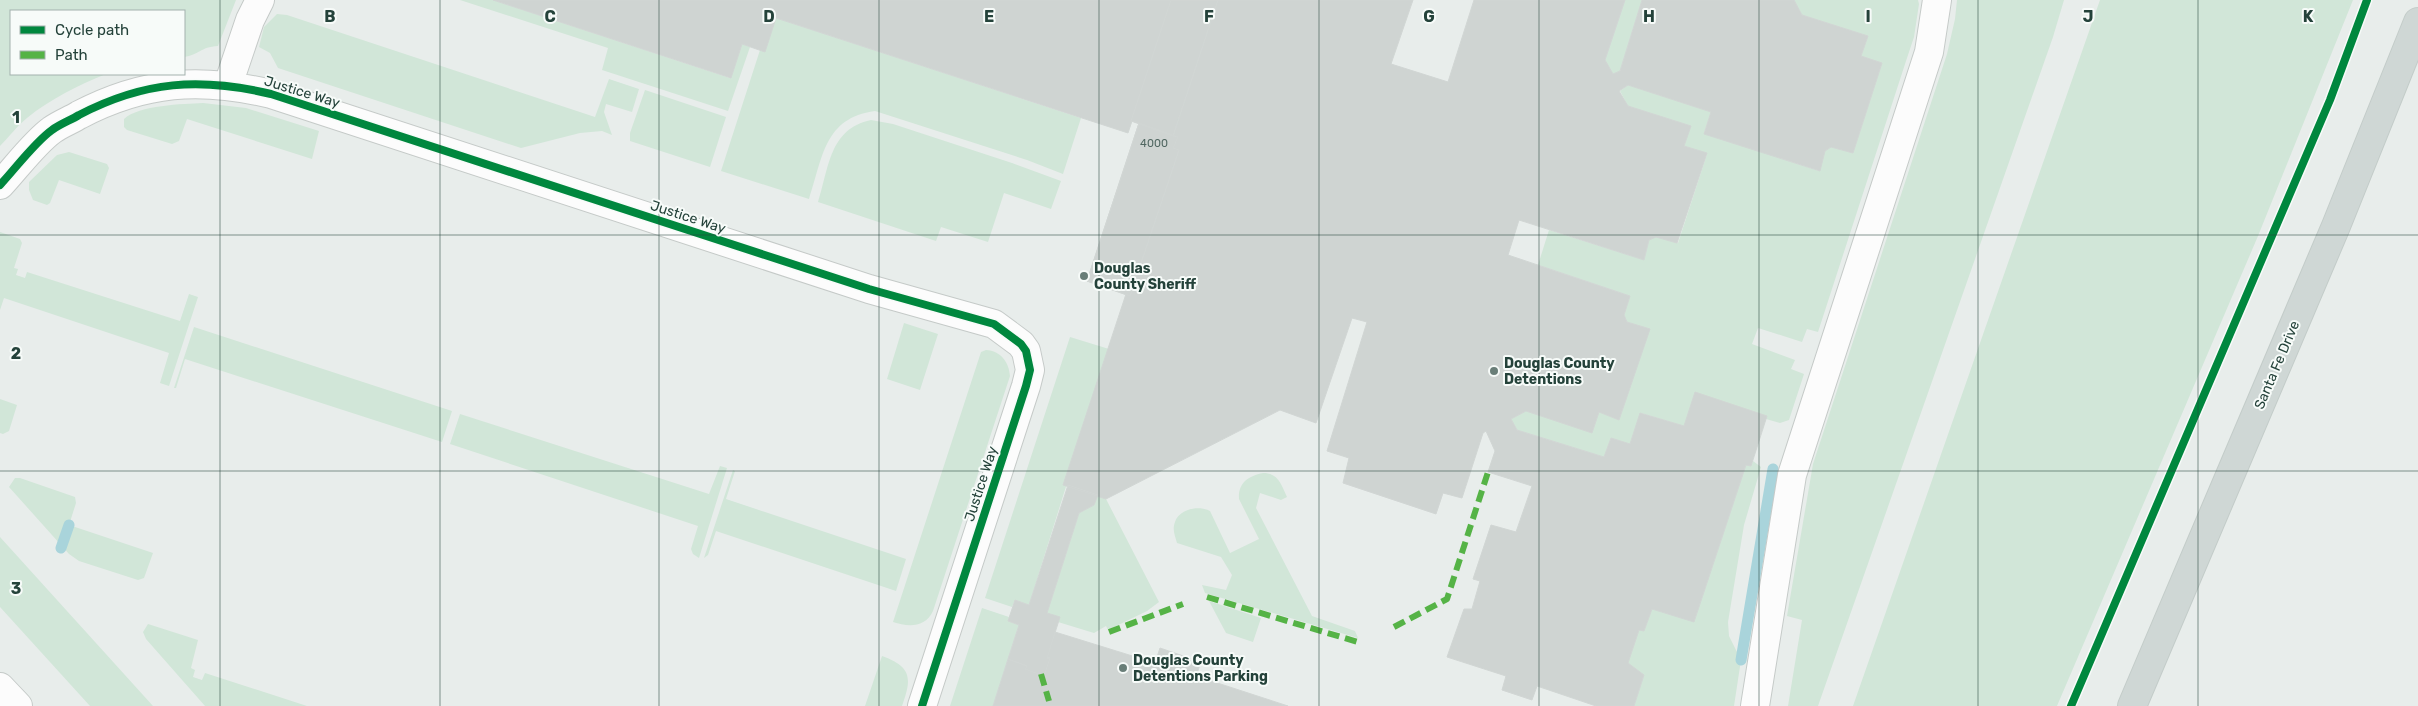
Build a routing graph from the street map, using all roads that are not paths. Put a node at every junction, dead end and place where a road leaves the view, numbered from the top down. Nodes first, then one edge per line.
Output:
1 (260, 0) edge
2 (1937, 0) edge
3 (2418, 22) edge
4 (228, 86) junction
5 (0, 185) edge
6 (0, 687) edge
7 (18, 706) edge
8 (922, 706) edge
9 (1755, 706) edge
10 (2132, 706) edge

1 - 4 street
2 - 9 street
3 - 10 main road, Santa Fe Drive
4 - 5 street, Justice Way
4 - 8 street, Justice Way
6 - 7 street

